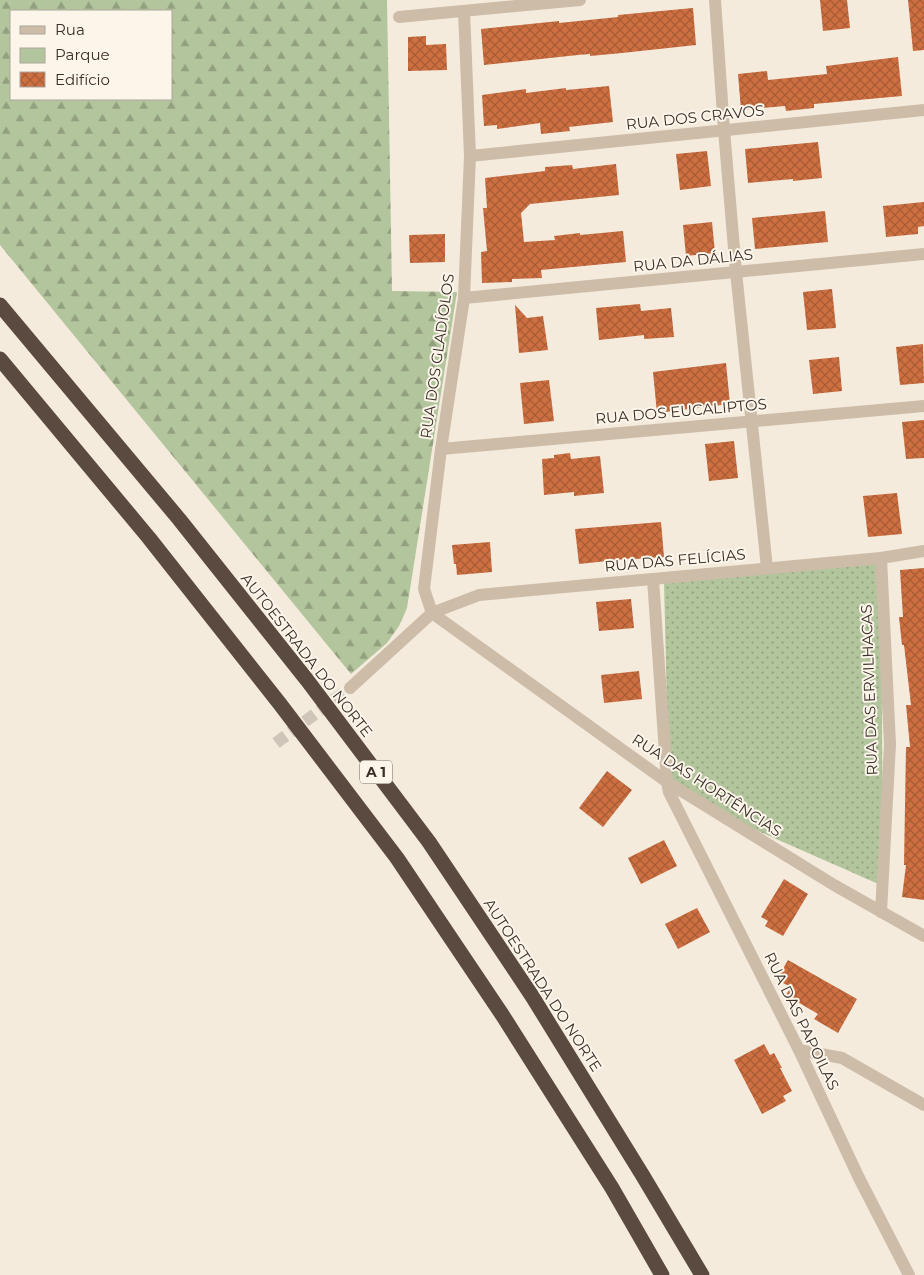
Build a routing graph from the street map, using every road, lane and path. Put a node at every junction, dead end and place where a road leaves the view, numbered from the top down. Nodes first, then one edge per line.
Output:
1 (580, 0) edge
2 (715, 0) edge
3 (464, 11) junction
4 (398, 17) dead end
5 (924, 110) edge
6 (724, 130) junction
7 (470, 156) junction
8 (924, 254) edge
9 (736, 272) junction
10 (464, 298) junction
11 (0, 305) edge
12 (0, 359) edge
13 (924, 406) edge
14 (752, 421) junction
15 (441, 449) junction
16 (924, 552) edge
17 (880, 558) junction
18 (768, 568) junction
19 (653, 578) junction
20 (432, 613) junction
21 (350, 688) tunnel mouth
22 (667, 782) junction
23 (881, 912) junction
24 (924, 936) edge
25 (799, 1050) junction
26 (924, 1105) edge
27 (662, 1275) edge
28 (702, 1275) edge
29 (909, 1275) edge

1 - 3 street
2 - 6 street
3 - 4 street
3 - 7 street, RUA DOS GLADÍOLOS
5 - 6 street, RUA DOS CRAVOS
6 - 7 street, RUA DOS CRAVOS
6 - 9 street
7 - 10 street, RUA DOS GLADÍOLOS
8 - 9 street, RUA DA DÁLIAS
9 - 10 street, RUA DA DÁLIAS
9 - 14 street
10 - 15 street, RUA DOS GLADÍOLOS
11 - 28 highway, AUTOESTRADA DO NORTE / A 1
12 - 27 highway, A 1
13 - 14 street, RUA DOS EUCALIPTOS
14 - 15 street, RUA DOS EUCALIPTOS
14 - 18 street
15 - 20 street, RUA DOS GLADÍOLOS
16 - 17 street, RUA DAS FELÍCIAS
17 - 18 street, RUA DAS FELÍCIAS
17 - 23 street, RUA DAS ERVILHACAS
18 - 19 street, RUA DAS FELÍCIAS
19 - 20 street, RUA DAS FELÍCIAS
19 - 22 street, RUA DAS PAPOILAS
20 - 21 street
20 - 22 street, RUA DAS HORTÊNCIAS
22 - 23 street, RUA DAS HORTÊNCIAS
22 - 25 street, RUA DAS PAPOILAS
23 - 24 street, RUA DAS HORTÊNCIAS
25 - 26 street
25 - 29 street, RUA DAS PAPOILAS

